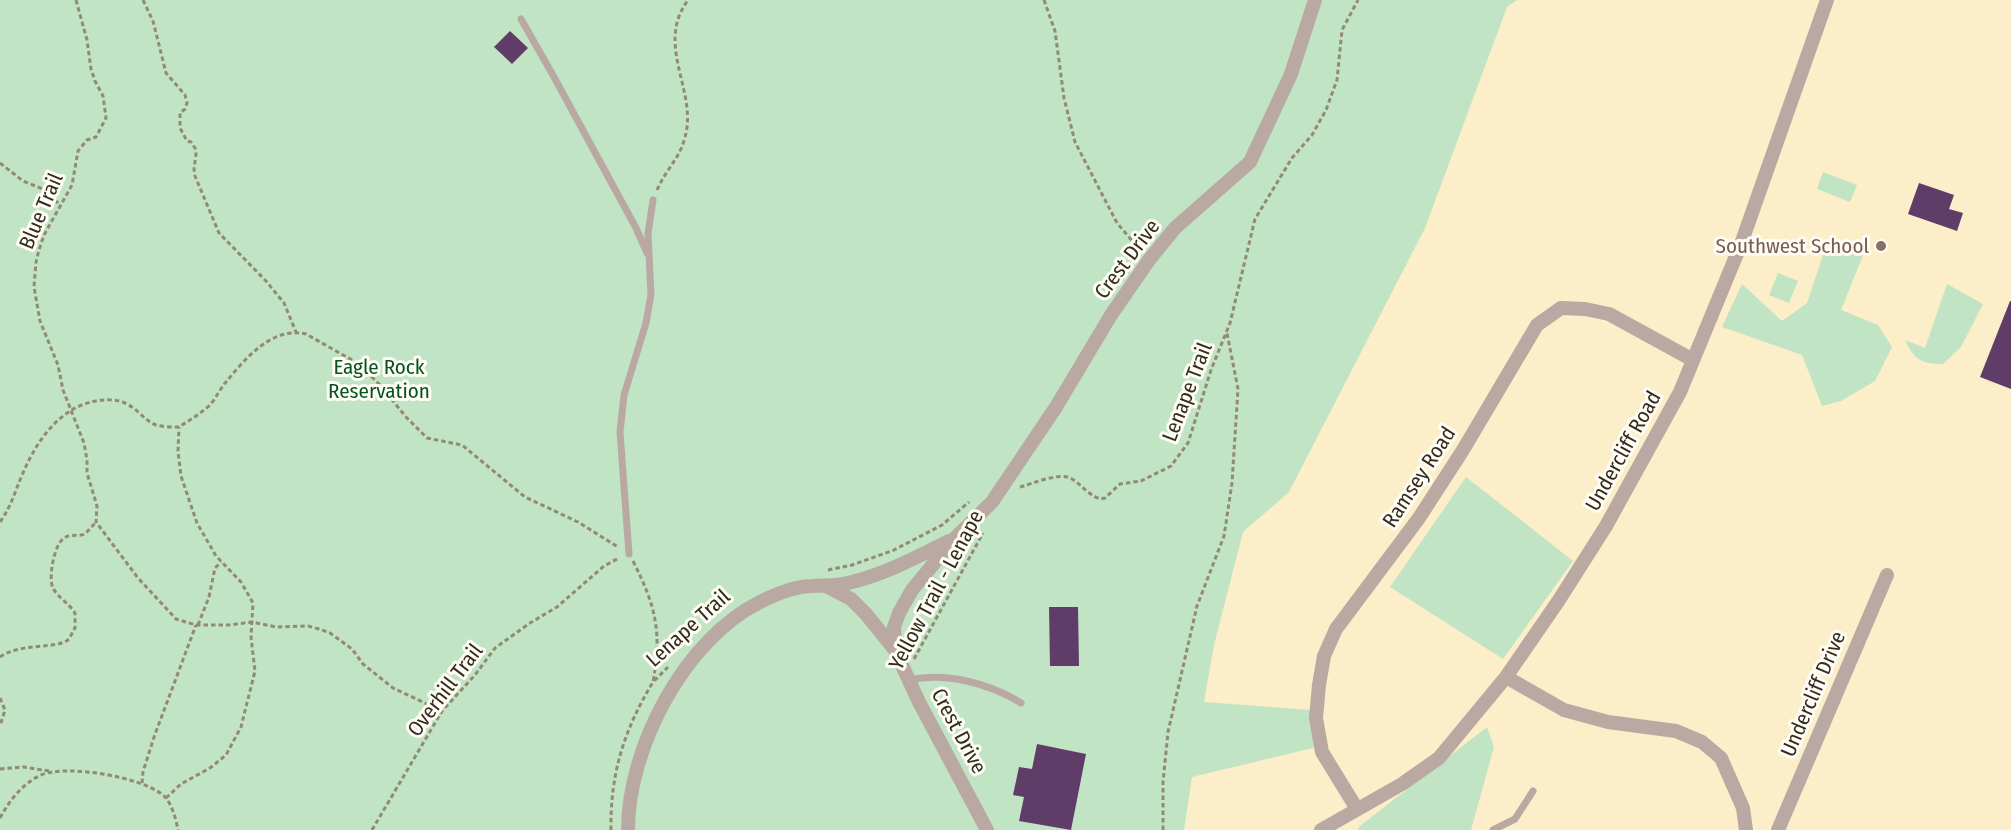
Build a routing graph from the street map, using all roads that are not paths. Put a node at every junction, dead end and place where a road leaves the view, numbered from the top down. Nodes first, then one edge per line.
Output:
1 (1315, 0) edge
2 (1827, 0) edge
3 (520, 19) dead end
4 (653, 200) road end
5 (649, 258) junction
6 (1694, 360) junction
7 (954, 538) junction
8 (629, 554) road end
9 (1887, 574) dead end
10 (828, 587) junction
11 (895, 650) junction
12 (1506, 677) junction
13 (909, 680) junction
14 (1021, 703) dead end
15 (1533, 791) dead end
16 (1357, 809) junction
17 (628, 830) edge
18 (987, 830) edge
19 (1321, 830) edge
20 (1493, 830) edge
21 (1746, 830) edge
22 (1778, 830) edge

1 - 7 street, Crest Drive
2 - 6 street, Undercliff Road
3 - 5 lane
4 - 5 lane
5 - 8 lane
6 - 12 street, Undercliff Road
6 - 16 street, Ramsey Road
7 - 10 street, Crest Drive
7 - 11 street, Crest Drive
9 - 22 street, Undercliff Drive
10 - 11 street, Crest Drive
10 - 17 street, Crest Drive
11 - 13 street, Crest Drive
12 - 16 street, Undercliff Road
12 - 21 street
13 - 14 lane
13 - 18 street, Crest Drive
15 - 20 lane
16 - 19 street, Undercliff Road

